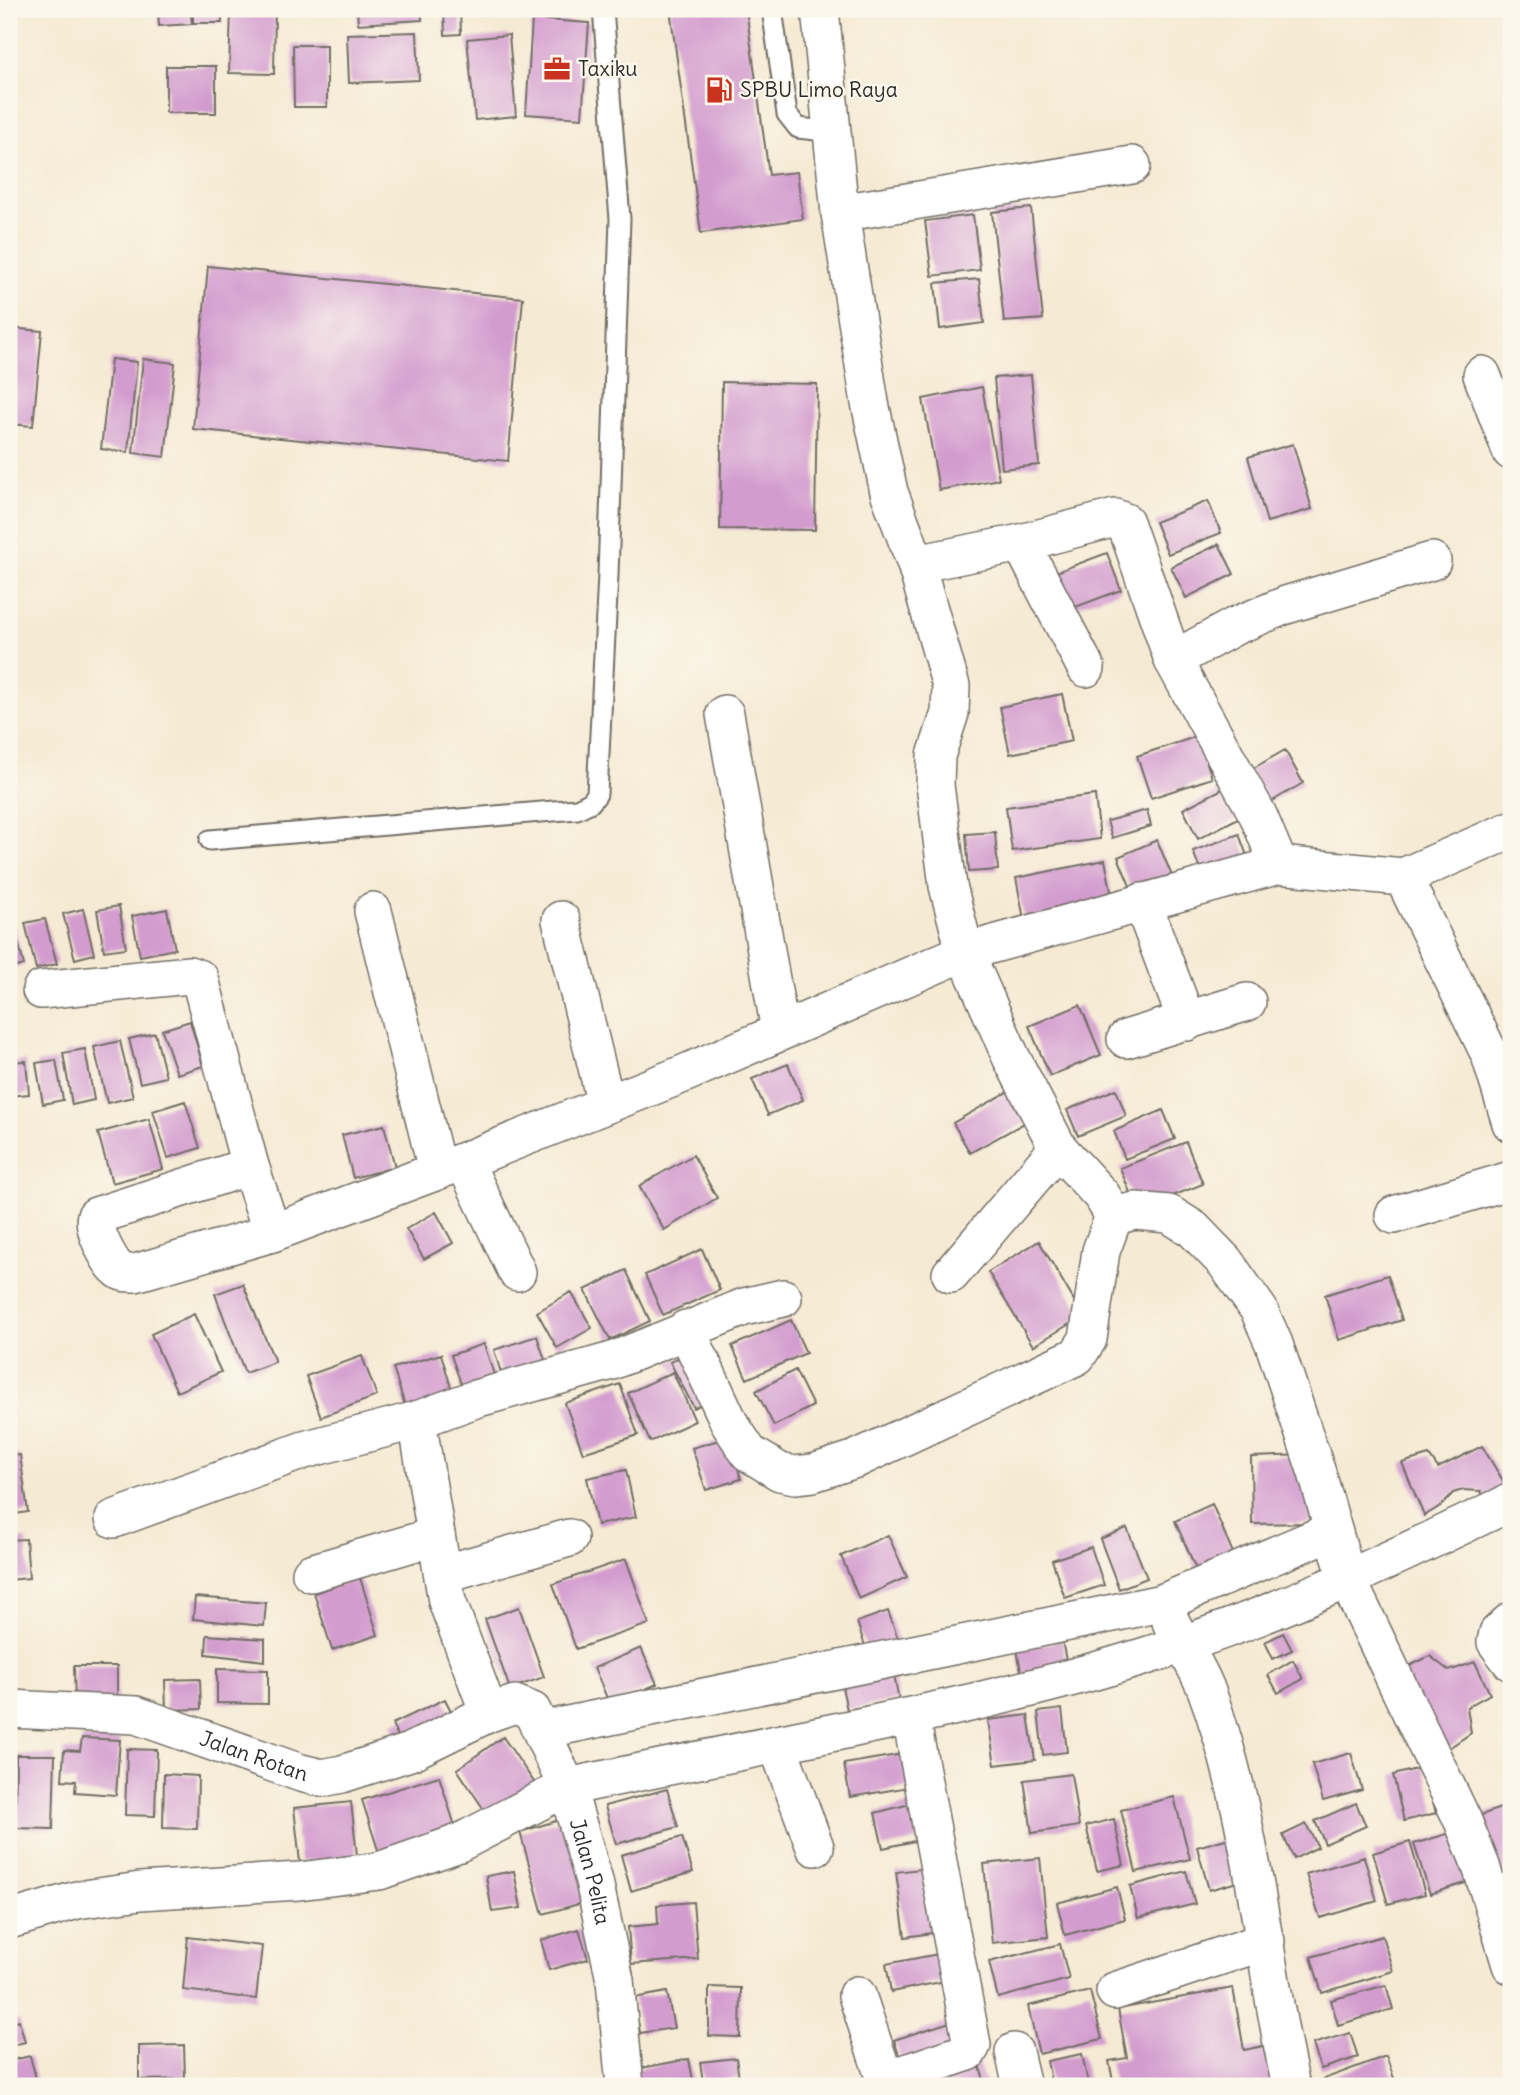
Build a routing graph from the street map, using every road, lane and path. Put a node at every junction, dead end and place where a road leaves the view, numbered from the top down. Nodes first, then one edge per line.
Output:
1 (603, 9) edge
2 (772, 9) edge
3 (820, 9) edge
4 (834, 132) junction
5 (1132, 165) dead end
6 (840, 213) junction
7 (1482, 375) dead end
8 (1511, 451) edge
9 (1021, 542) junction
10 (1432, 561) dead end
11 (916, 564) junction
12 (1172, 660) junction
13 (1086, 668) dead end
14 (725, 714) dead end
15 (1511, 830) edge
16 (210, 840) dead end
17 (1279, 865) junction
18 (1403, 877) junction
19 (1142, 902) junction
20 (373, 911) dead end
21 (561, 920) dead end
22 (965, 952) junction
23 (41, 990) dead end
24 (1247, 1002) dead end
25 (1187, 1022) junction
26 (780, 1031) junction
27 (1126, 1039) dead end
28 (1501, 1051) edge
29 (606, 1104) junction
30 (1511, 1124) edge
31 (1058, 1148) junction
32 (250, 1166) junction
33 (450, 1166) junction
34 (1511, 1180) edge
35 (1394, 1215) dead end
36 (1114, 1216) junction
37 (272, 1233) junction
38 (517, 1272) dead end
39 (951, 1274) dead end
40 (783, 1298) dead end
41 (686, 1329) junction
42 (417, 1420) junction
43 (1511, 1502) edge
44 (114, 1519) dead end
45 (1332, 1531) junction
46 (436, 1536) junction
47 (569, 1538) dead end
48 (311, 1573) dead end
49 (443, 1574) junction
50 (1347, 1579) junction
51 (1162, 1603) junction
52 (1511, 1620) edge
53 (1182, 1645) junction
54 (1511, 1661) edge
55 (9, 1709) edge
56 (489, 1713) junction
57 (911, 1717) junction
58 (542, 1730) junction
59 (777, 1744) junction
60 (567, 1787) junction
61 (815, 1847) dead end
62 (9, 1920) edge
63 (1266, 1941) junction
64 (1511, 1965) edge
65 (1115, 1991) dead end
66 (857, 1995) dead end
67 (886, 2083) edge
68 (625, 2086) edge
69 (1291, 2086) edge

1 - 16 lane
2 - 4 lane
3 - 4 street
4 - 6 street
5 - 6 street
6 - 11 street
7 - 8 street
9 - 11 street
9 - 12 street
9 - 13 street
10 - 12 street
11 - 22 street
12 - 17 street
14 - 26 street
15 - 18 street
17 - 18 street
17 - 19 street
18 - 28 street
19 - 22 street
19 - 25 street
20 - 33 street
21 - 29 street
22 - 26 street
22 - 31 street
23 - 32 street
24 - 25 street
25 - 27 street
26 - 29 street
28 - 30 street
29 - 33 street
31 - 36 street
31 - 39 street
32 - 37 street
32 - 37 street
33 - 37 street
33 - 38 street
34 - 35 street
36 - 41 street
36 - 45 street
40 - 41 street
41 - 42 street
42 - 44 street
42 - 46 street
43 - 50 street
45 - 50 street
45 - 51 street
46 - 48 street
46 - 49 street
47 - 49 street
49 - 56 street
50 - 53 street
50 - 64 street
51 - 53 street
51 - 58 street
52 - 54 street
53 - 57 street
53 - 63 street
55 - 56 street, Jalan Rotan
56 - 58 street, Jalan Pelita
57 - 59 street
57 - 67 street
58 - 60 street, Jalan Pelita
59 - 60 street
59 - 61 street
60 - 62 street
60 - 68 street, Jalan Pelita
63 - 65 street
63 - 69 street
66 - 67 street

